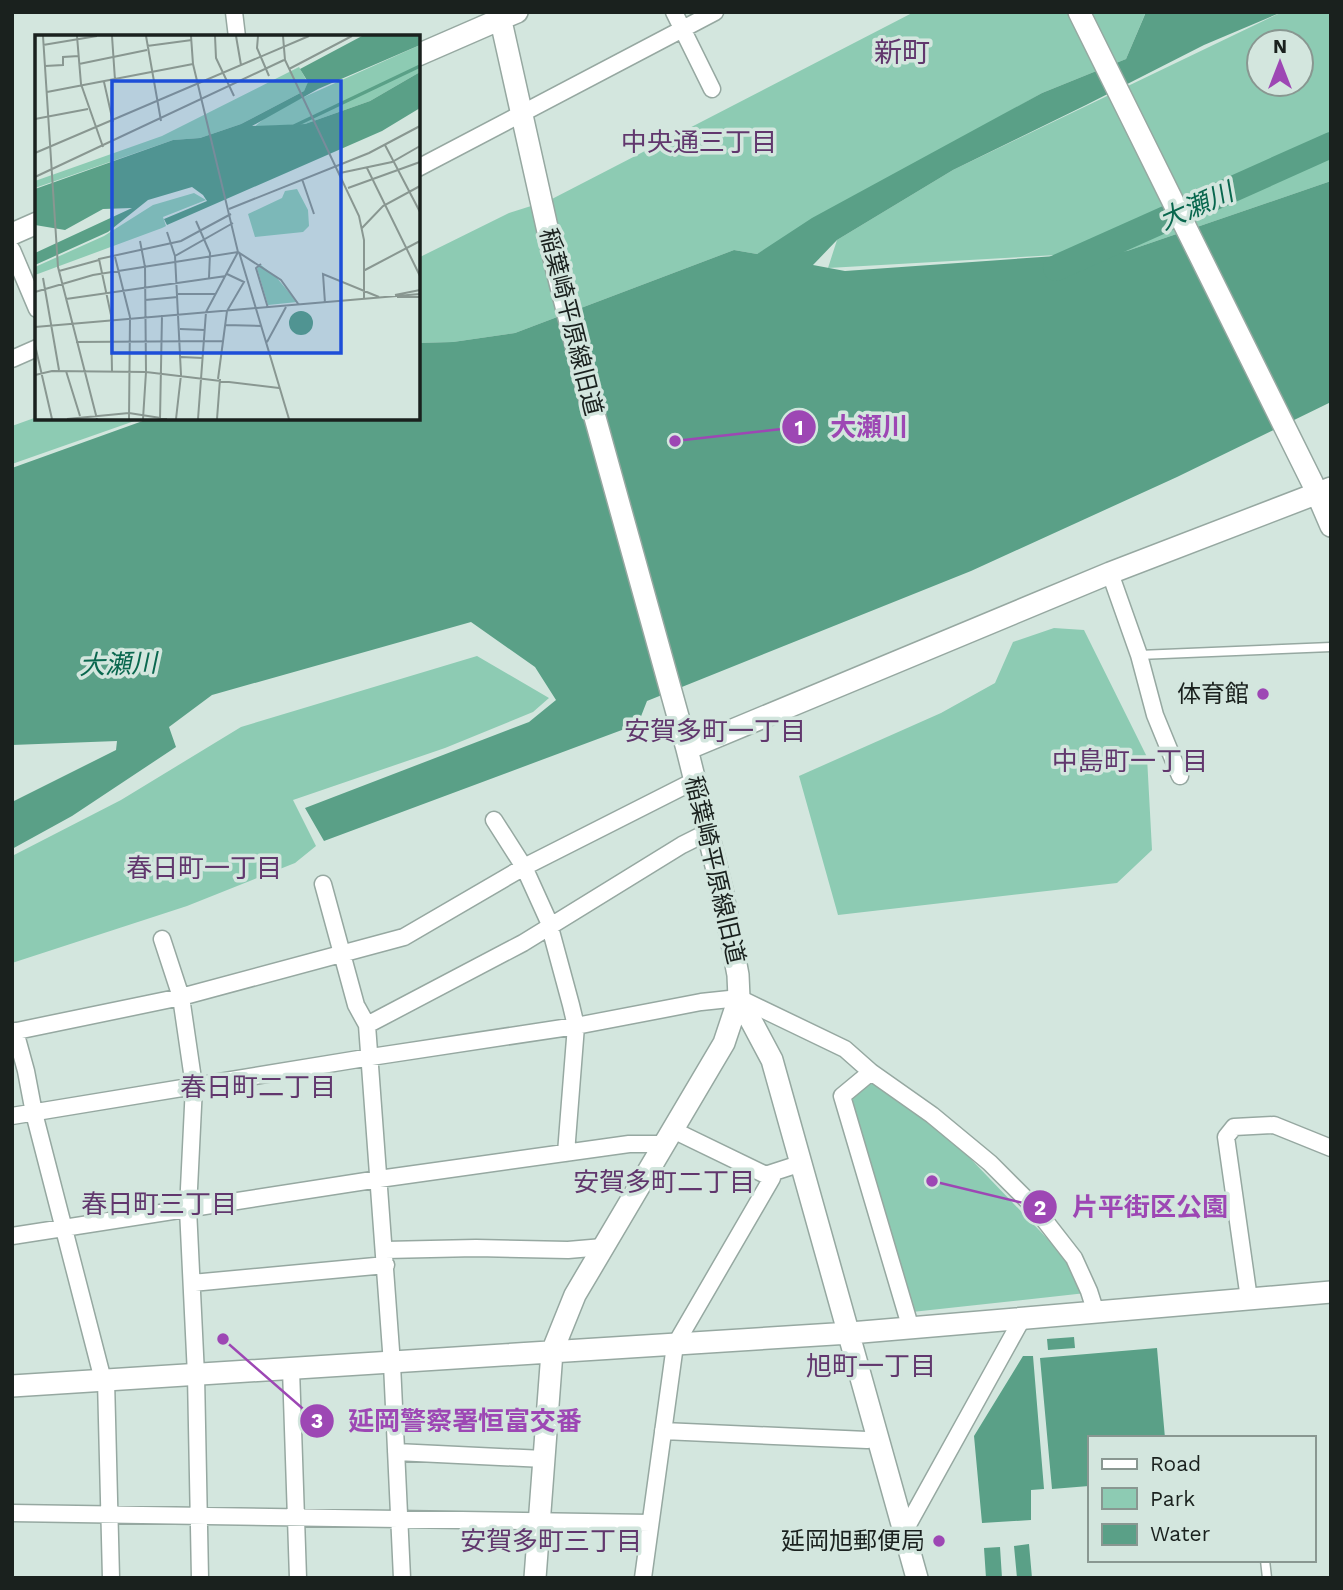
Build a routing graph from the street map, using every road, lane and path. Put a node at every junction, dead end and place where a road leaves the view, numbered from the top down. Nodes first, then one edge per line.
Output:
1 (234, 12) edge
2 (674, 12) edge
3 (715, 12) edge
4 (1079, 12) edge
5 (506, 15) edge
6 (682, 28) junction
7 (237, 35) edge
8 (420, 54) edge
9 (712, 89) dead end
10 (522, 116) junction
11 (420, 167) edge
12 (35, 224) edge
13 (12, 234) edge
14 (12, 250) edge
15 (35, 304) edge
16 (35, 349) edge
17 (12, 359) edge
18 (1319, 487) edge
19 (1331, 526) edge
20 (1110, 573) junction
21 (1331, 647) edge
22 (1139, 655) junction
23 (687, 749) junction
24 (1181, 776) dead end
25 (696, 780) junction
26 (494, 820) dead end
27 (708, 832) junction
28 (524, 867) junction
29 (323, 884) dead end
30 (551, 926) junction
31 (162, 939) dead end
32 (342, 954) junction
33 (181, 997) junction
34 (738, 998) junction
35 (367, 1025) junction
36 (576, 1026) junction
37 (14, 1032) edge
38 (371, 1057) junction
39 (871, 1072) junction
40 (194, 1086) junction
41 (34, 1113) junction
42 (12, 1116) edge
43 (669, 1137) junction
44 (1331, 1148) edge
45 (566, 1153) junction
46 (802, 1163) junction
47 (765, 1175) junction
48 (379, 1179) junction
49 (188, 1209) junction
50 (64, 1229) junction
51 (12, 1236) edge
52 (603, 1247) junction
53 (385, 1258) junction
54 (192, 1283) junction
55 (1331, 1292) edge
56 (1250, 1299) junction
57 (1096, 1313) junction
58 (1021, 1319) junction
59 (911, 1329) junction
60 (850, 1333) junction
61 (676, 1345) junction
62 (552, 1352) junction
63 (392, 1364) junction
64 (291, 1369) junction
65 (196, 1375) junction
66 (105, 1380) junction
67 (12, 1386) edge
68 (663, 1431) junction
69 (878, 1437) junction
70 (396, 1452) junction
71 (544, 1459) junction
72 (12, 1513) edge
73 (109, 1515) junction
74 (199, 1515) junction
75 (296, 1516) junction
76 (400, 1518) junction
77 (539, 1520) junction
78 (650, 1523) junction
79 (904, 1532) junction
80 (111, 1578) edge
81 (200, 1578) edge
82 (298, 1578) edge
83 (402, 1578) edge
84 (535, 1578) edge
85 (643, 1578) edge
86 (917, 1578) edge

1 - 7 street
2 - 6 street
3 - 6 street
4 - 18 street
5 - 8 street
5 - 10 street, 稲葉崎平原線旧道
6 - 9 street
6 - 10 street
10 - 11 street
10 - 23 street, 稲葉崎平原線旧道
12 - 13 street
14 - 15 street
16 - 17 street
18 - 19 street
18 - 20 street
20 - 22 street
20 - 23 street
21 - 22 lane
22 - 24 street
23 - 25 street, 稲葉崎平原線旧道
25 - 27 street, 稲葉崎平原線旧道
25 - 28 street
26 - 28 street
27 - 30 street
27 - 34 street, 稲葉崎平原線旧道
28 - 30 street
28 - 32 street
29 - 32 street
30 - 35 street
30 - 36 street
31 - 33 street
32 - 33 street
32 - 35 street
33 - 37 street
33 - 40 street
34 - 36 street
34 - 39 street
34 - 43 street, 稲葉崎平原線旧道
34 - 46 street
35 - 38 street
36 - 38 street
36 - 45 street
37 - 41 street
38 - 40 street
38 - 48 street
39 - 57 street
39 - 59 street
40 - 41 street
40 - 49 street
41 - 42 street
41 - 50 street
43 - 45 street
43 - 47 street
43 - 52 street, 稲葉崎平原線旧道
44 - 56 street
45 - 48 street
46 - 47 street
46 - 60 street
47 - 61 street
48 - 49 street
48 - 53 street
49 - 50 street
49 - 54 street
50 - 51 street
50 - 66 street
52 - 53 street
52 - 62 street, 稲葉崎平原線旧道
53 - 54 street
53 - 63 street
54 - 65 street
55 - 56 street
56 - 57 street
57 - 58 street
58 - 59 street
58 - 79 street
59 - 60 street
60 - 61 street
60 - 69 street
61 - 62 street
61 - 68 street
62 - 63 street
62 - 71 street, 稲葉崎平原線旧道
63 - 64 street
63 - 70 street
64 - 65 street
64 - 75 street
65 - 66 street
65 - 74 street
66 - 67 street
66 - 73 street
68 - 69 street
68 - 78 street
69 - 79 street
70 - 71 street
70 - 76 street
71 - 77 street, 稲葉崎平原線旧道
72 - 73 street
73 - 74 street
73 - 80 street
74 - 75 street
74 - 81 street
75 - 76 street
75 - 82 street
76 - 77 street
76 - 83 street
77 - 78 street
77 - 84 street, 稲葉崎平原線旧道
78 - 85 street
79 - 86 street

